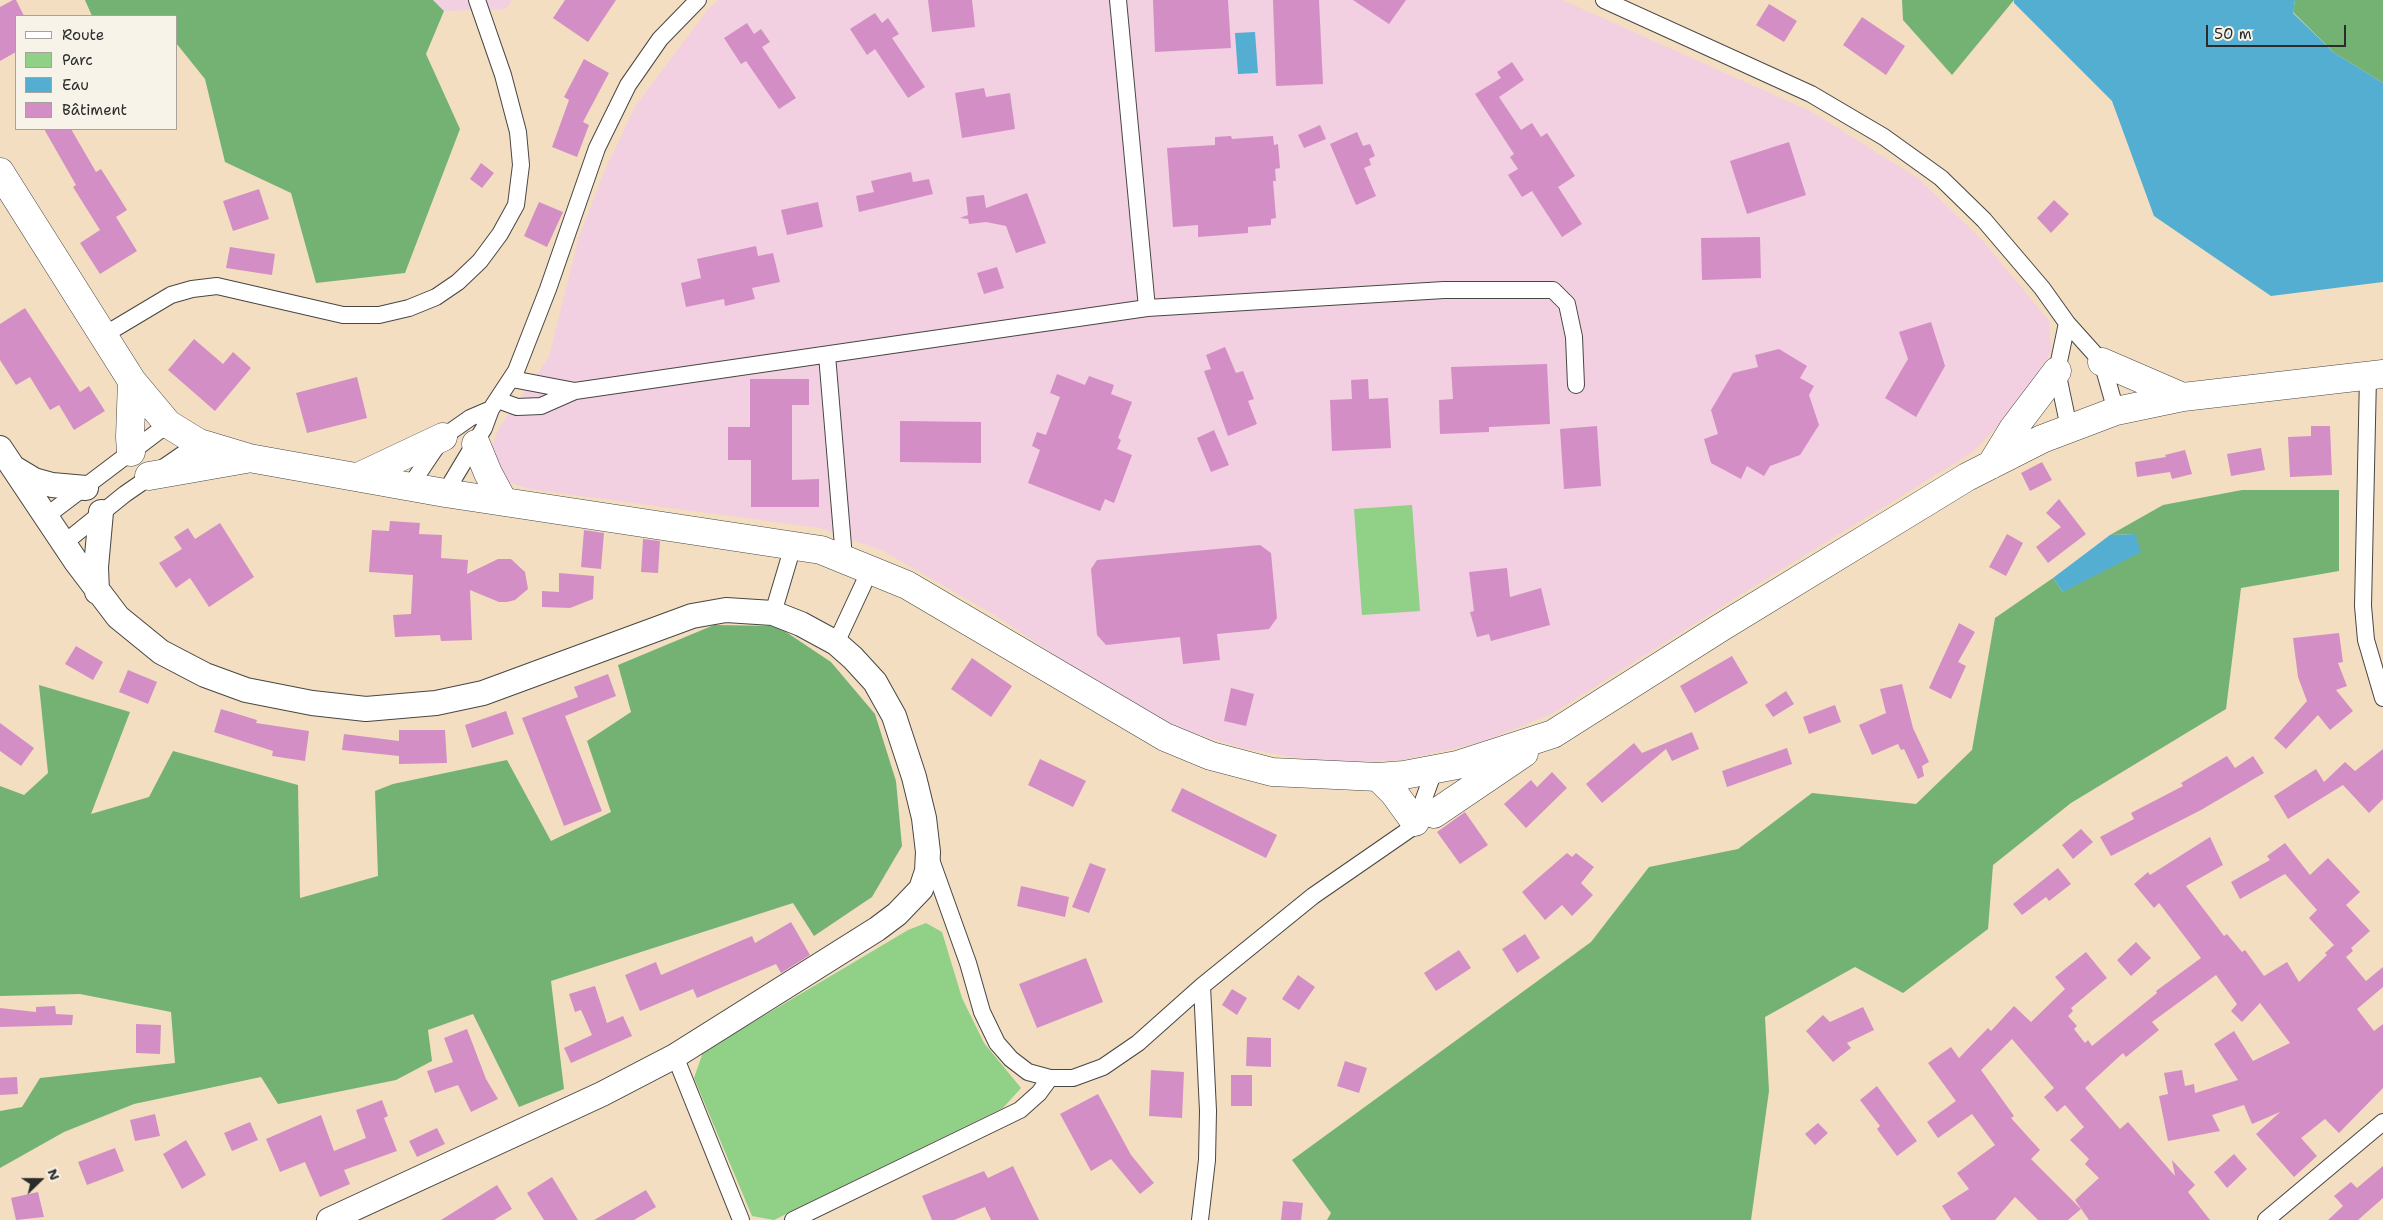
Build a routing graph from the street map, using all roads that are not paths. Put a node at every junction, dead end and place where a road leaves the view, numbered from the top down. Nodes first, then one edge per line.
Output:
1 (477, 0) edge
2 (698, 0) edge
3 (1118, 0) edge
4 (1604, 0) edge
5 (0, 172) edge
6 (1148, 308) junction
7 (2067, 324) junction
8 (104, 335) junction
9 (827, 355) junction
10 (2102, 362) junction
11 (2058, 371) junction
12 (2376, 375) edge
13 (512, 379) junction
14 (132, 381) junction
15 (1576, 386) dead end
16 (575, 391) junction
17 (2182, 397) junction
18 (495, 404) junction
19 (2116, 411) junction
20 (168, 424) junction
21 (2069, 428) junction
22 (443, 437) junction
23 (199, 443) junction
24 (476, 444) junction
25 (131, 452) junction
26 (6, 457) edge
27 (249, 458) junction
28 (1990, 465) junction
29 (150, 476) junction
30 (358, 476) junction
31 (410, 486) junction
32 (86, 488) junction
33 (446, 493) junction
34 (503, 501) junction
35 (101, 512) junction
36 (45, 517) junction
37 (63, 544) junction
38 (793, 546) junction
39 (844, 558) junction
40 (870, 570) junction
41 (98, 592) junction
42 (774, 613) junction
43 (836, 643) junction
44 (2383, 698) edge
45 (1553, 734) junction
46 (1446, 768) junction
47 (1378, 777) junction
48 (1421, 820) junction
49 (928, 852) junction
50 (1202, 986) junction
51 (674, 1056) junction
52 (1050, 1078) junction
53 (2383, 1122) edge
54 (1204, 1202) junction
55 (329, 1220) edge
56 (741, 1220) edge
57 (793, 1220) edge
58 (1187, 1220) edge
59 (1200, 1220) edge
60 (2266, 1220) edge

1 - 8 street
2 - 13 street
3 - 6 street
4 - 7 street
5 - 8 highway
6 - 9 street
6 - 15 street
7 - 10 street
7 - 11 street
8 - 14 highway
9 - 16 street
9 - 39 street
10 - 17 highway
10 - 19 street
11 - 21 street
11 - 28 highway
12 - 17 highway
12 - 44 street
13 - 16 street
13 - 18 street
14 - 20 highway
14 - 25 highway
16 - 18 street
17 - 19 highway
18 - 22 street
18 - 24 street
19 - 21 highway
20 - 23 highway
20 - 25 street
21 - 28 highway
22 - 30 highway
22 - 31 street
23 - 27 highway
23 - 29 street
24 - 33 street
24 - 34 highway
25 - 32 street
26 - 32 street
26 - 36 street
27 - 29 highway
27 - 30 highway
28 - 45 highway
29 - 35 street
30 - 31 highway
31 - 33 highway
32 - 36 street
33 - 34 highway
34 - 38 highway
35 - 37 street
35 - 41 street
36 - 37 street
37 - 41 street
38 - 39 highway
38 - 42 street
39 - 40 highway
40 - 43 street
40 - 47 highway
41 - 42 street
42 - 43 street
43 - 49 street
45 - 46 highway
45 - 48 highway
46 - 47 highway
46 - 48 street
46 - 48 street
47 - 48 highway
48 - 50 street
49 - 51 street
49 - 52 street
50 - 52 street
50 - 54 street
51 - 55 street
51 - 56 street
52 - 57 street
53 - 60 street
54 - 58 street
54 - 59 street

